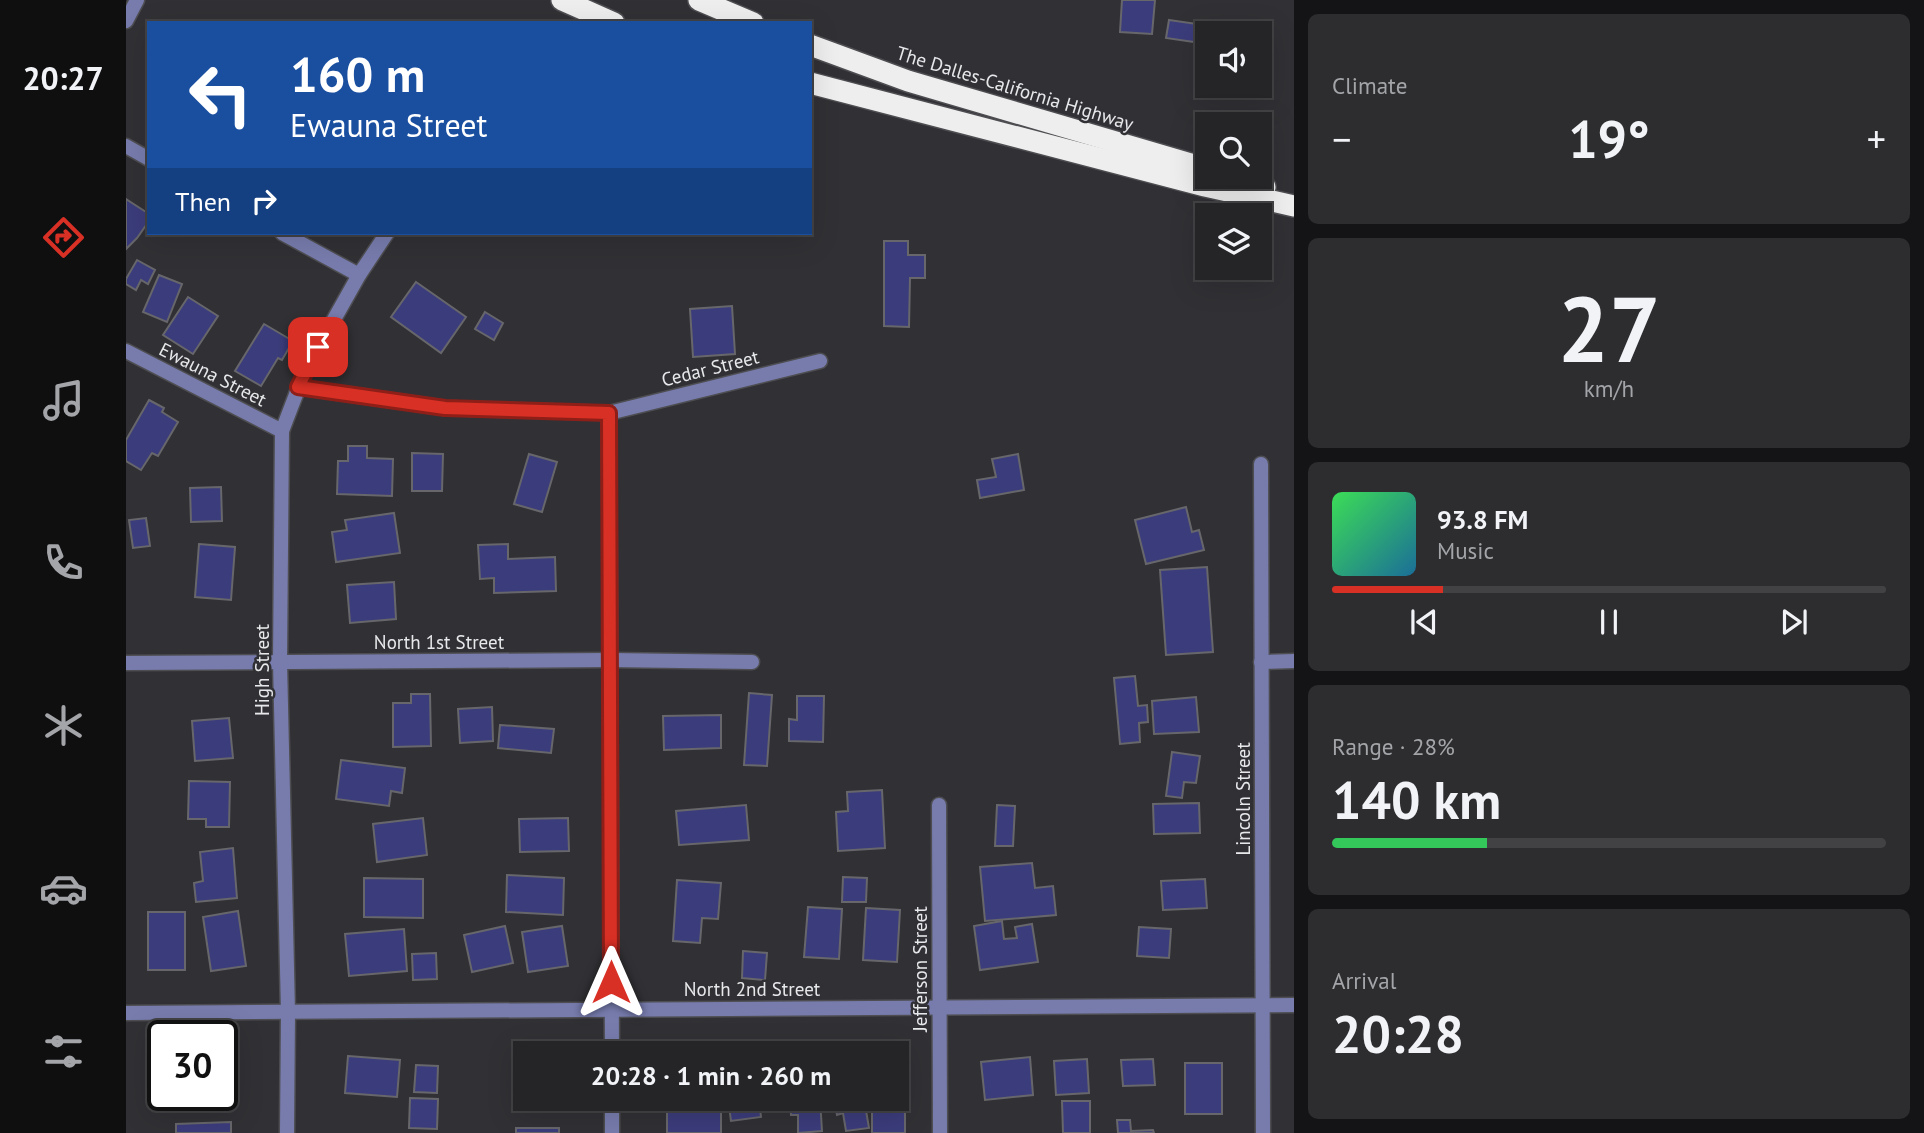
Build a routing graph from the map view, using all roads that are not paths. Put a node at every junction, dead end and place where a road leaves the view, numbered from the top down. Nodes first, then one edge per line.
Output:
1 (137, 0) edge
2 (562, 0) edge
3 (699, 0) edge
4 (126, 21) edge
5 (609, 21) edge
6 (748, 21) edge
7 (812, 46) edge
8 (812, 84) edge
9 (126, 146) edge
10 (147, 158) edge
11 (1195, 165) edge
12 (1272, 189) edge
13 (1294, 195) edge
14 (1294, 206) edge
15 (286, 235) edge
16 (386, 235) edge
17 (359, 275) junction
18 (126, 351) edge
19 (820, 361) dead end
20 (298, 387) junction
21 (609, 413) junction
22 (282, 431) junction
23 (1261, 464) dead end
24 (610, 660) junction
25 (1294, 661) edge
26 (752, 662) dead end
27 (1261, 662) junction
28 (126, 663) edge
29 (281, 663) junction
30 (939, 804) dead end
31 (1263, 1005) junction
32 (1294, 1005) edge
33 (940, 1007) junction
34 (611, 1009) junction
35 (288, 1012) junction
36 (126, 1013) edge
37 (611, 1041) edge
38 (612, 1111) edge
39 (287, 1133) edge
40 (612, 1133) edge
41 (940, 1133) edge
42 (1263, 1133) edge

1 - 4 street
2 - 5 highway
3 - 6 highway
7 - 11 highway, The Dalles-California Highway
8 - 14 highway
9 - 10 street
12 - 13 highway
15 - 17 street
16 - 17 street, High Street
17 - 20 street, High Street
18 - 22 street, Ewauna Street
19 - 21 street, Cedar Street
20 - 21 street, Ewauna Street
20 - 22 street, High Street
21 - 24 street
22 - 29 street, High Street
23 - 27 street, Lincoln Street
24 - 26 street, North 1st Street
24 - 29 street, North 1st Street
24 - 34 street
25 - 27 street
27 - 31 street, Lincoln Street
28 - 29 street, North 1st Street
29 - 35 street, High Street
30 - 33 street, Jefferson Street
31 - 32 street, North 2nd Street
31 - 33 street, North 2nd Street
31 - 42 street, Lincoln Street
33 - 34 street, North 2nd Street
33 - 41 street, Jefferson Street
34 - 35 street, North 2nd Street
34 - 37 street
35 - 36 street, North 2nd Street
35 - 39 street, High Street
38 - 40 street

